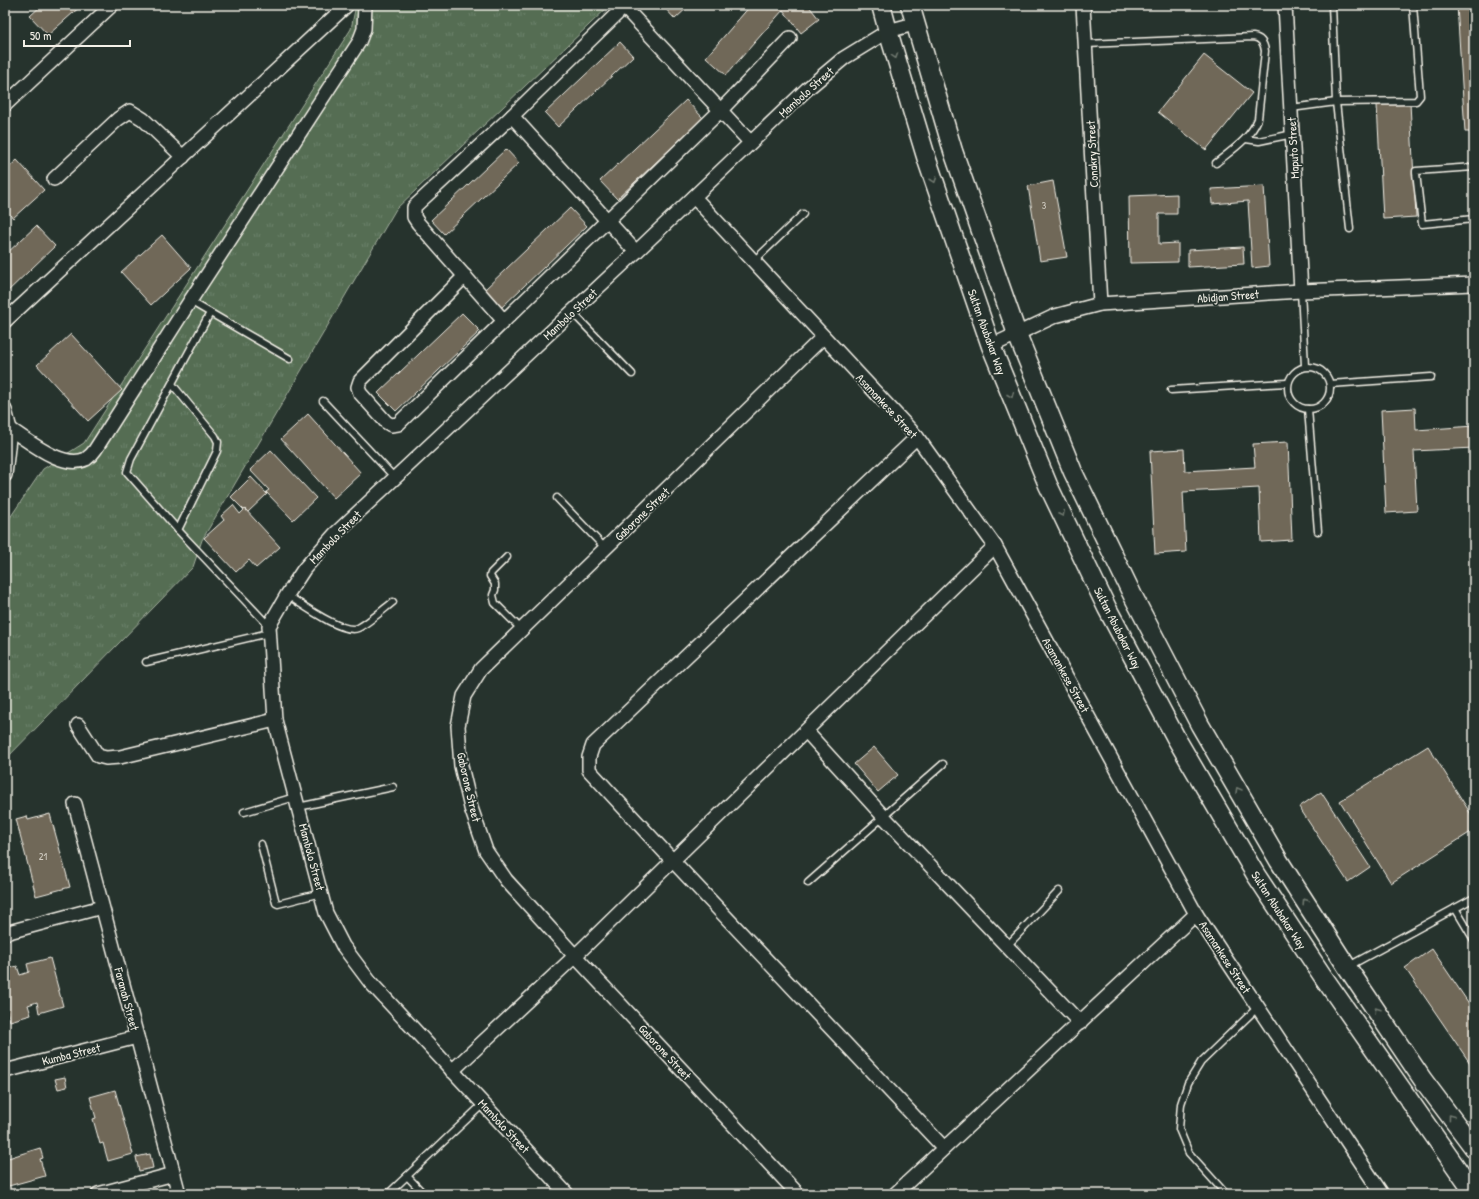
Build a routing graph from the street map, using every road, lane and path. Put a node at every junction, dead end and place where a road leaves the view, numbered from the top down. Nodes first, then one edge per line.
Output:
1 (112, 5) edge
2 (347, 5) edge
3 (365, 5) edge
4 (881, 5) edge
5 (910, 5) edge
6 (1084, 5) edge
7 (1285, 5) edge
8 (1332, 5) edge
9 (1412, 5) edge
10 (625, 6) edge
11 (914, 24) junction
12 (888, 31) junction
13 (790, 38) dead end
14 (1086, 44) junction
15 (1336, 102) junction
16 (5, 105) edge
17 (1291, 108) junction
18 (720, 111) junction
19 (512, 116) junction
20 (1293, 134) junction
21 (1246, 139) junction
22 (750, 142) junction
23 (183, 157) junction
24 (1216, 163) dead end
25 (1474, 167) edge
26 (54, 179) dead end
27 (694, 197) junction
28 (803, 214) dead end
29 (1474, 219) edge
30 (607, 221) junction
31 (1350, 230) dead end
32 (636, 252) junction
33 (754, 261) junction
34 (465, 276) junction
35 (1474, 284) edge
36 (1301, 291) junction
37 (190, 301) junction
38 (1100, 304) junction
39 (572, 312) junction
40 (210, 313) junction
41 (5, 321) edge
42 (504, 321) junction
43 (1017, 334) junction
44 (824, 337) junction
45 (991, 346) junction
46 (290, 359) dead end
47 (1305, 366) junction
48 (632, 374) dead end
49 (1431, 377) dead end
50 (1287, 383) junction
51 (172, 384) junction
52 (1330, 384) junction
53 (1171, 390) dead end
54 (323, 401) dead end
55 (1308, 409) junction
56 (5, 410) edge
57 (10, 429) junction
58 (917, 437) junction
59 (5, 475) edge
60 (395, 478) junction
61 (557, 498) dead end
62 (178, 530) junction
63 (1318, 531) dead end
64 (995, 546) junction
65 (606, 549) junction
66 (507, 557) dead end
67 (287, 595) junction
68 (393, 602) dead end
69 (269, 630) junction
70 (522, 630) junction
71 (146, 662) dead end
72 (275, 720) junction
73 (78, 726) dead end
74 (806, 732) junction
75 (943, 764) dead end
76 (393, 787) dead end
77 (297, 802) junction
78 (75, 804) dead end
79 (244, 812) dead end
80 (884, 817) junction
81 (261, 844) dead end
82 (672, 861) junction
83 (808, 883) dead end
84 (1059, 891) dead end
85 (321, 893) junction
86 (1474, 898) edge
87 (102, 907) junction
88 (1455, 908) junction
89 (1196, 914) junction
90 (5, 933) edge
91 (1474, 940) edge
92 (1007, 946) junction
93 (575, 956) junction
94 (1347, 967) junction
95 (1258, 1008) junction
96 (1080, 1023) junction
97 (137, 1037) junction
98 (5, 1071) edge
99 (452, 1071) junction
100 (483, 1104) junction
101 (944, 1148) junction
102 (1474, 1148) edge
103 (174, 1174) junction
104 (407, 1176) junction
105 (1474, 1193) edge
106 (98, 1194) edge
107 (179, 1194) edge
108 (388, 1194) edge
109 (424, 1194) edge
110 (567, 1194) edge
111 (798, 1194) edge
112 (895, 1194) edge
113 (1226, 1194) edge
114 (1382, 1194) edge

1 - 16 street
2 - 23 street
3 - 37 street
4 - 12 main road, Sultan Abubakar Way
5 - 11 main road
6 - 14 street, Conakry Street
7 - 17 street, Maputo Street
8 - 15 lane
9 - 15 lane
10 - 18 street
10 - 19 street
11 - 12 street, Mambolo Street
11 - 43 main road
12 - 22 street, Mambolo Street
12 -> 45 main road, Sultan Abubakar Way
13 - 18 street
14 - 21 lane
14 - 38 street, Conakry Street
15 - 17 lane
15 - 31 lane
17 - 20 street, Maputo Street
18 - 22 street
18 - 30 street
19 - 30 street
19 - 34 street
20 - 21 lane
20 - 36 street, Maputo Street
21 - 24 lane
22 - 27 street, Mambolo Street
23 - 26 street
23 - 41 street
25 - 29 lane
27 - 32 street, Mambolo Street
27 - 33 street, Asamankese Street
28 - 33 lane
30 - 32 street
30 - 42 street
32 - 39 street, Mambolo Street
33 - 44 street, Asamankese Street
34 - 42 street
34 - 42 street
35 - 36 street, Abidjan Street
36 - 38 street, Abidjan Street
36 - 47 lane
37 - 40 lane
37 - 57 street
38 - 43 street, Abidjan Street
39 - 48 lane
39 - 60 street, Mambolo Street
40 - 46 lane
40 - 51 lane
43 - 45 street, Abidjan Street
94 -> 43 main road
44 - 58 street, Asamankese Street
44 - 65 street, Gaborone Street
45 -> 105 main road, Sultan Abubakar Way
47 - 50 lane
47 - 52 lane
49 - 52 lane
50 - 53 lane
50 - 55 lane
51 - 62 lane
51 - 62 lane
52 - 55 lane
54 - 60 lane
55 - 63 lane
56 - 57 street
57 - 59 street
58 - 64 street, Asamankese Street
58 - 82 street
60 - 67 street, Mambolo Street
61 - 65 lane
62 - 69 lane
64 - 74 street
64 - 89 street, Asamankese Street
65 - 70 street, Gaborone Street
66 - 70 lane
67 - 68 lane
67 - 69 street, Mambolo Street
69 - 71 lane
69 - 72 street, Mambolo Street
70 - 93 street, Gaborone Street
72 - 73 street
72 - 77 street, Mambolo Street
74 - 80 street
74 - 82 street
75 - 80 lane
76 - 77 lane
77 - 79 lane
77 - 85 street, Mambolo Street
78 - 87 street, Faranah Street
80 - 83 lane
80 - 92 street
81 - 85 lane
82 - 93 street
82 - 101 street
84 - 92 lane
85 - 99 street, Mambolo Street
86 - 88 lane
87 - 90 street
87 - 97 street, Faranah Street
88 - 91 lane
88 - 94 lane
89 - 95 street, Asamankese Street
89 - 96 street
92 - 96 street
93 - 99 street
93 - 111 street, Gaborone Street
102 -> 94 main road
95 - 113 lane
95 - 114 street, Asamankese Street
96 - 101 street
97 - 98 street, Kumba Street
97 - 103 street, Faranah Street
99 - 100 street, Mambolo Street
100 - 104 lane
100 - 110 street, Mambolo Street
101 - 112 street
103 - 106 street
103 - 107 street, Faranah Street
104 - 108 lane
104 - 109 lane

